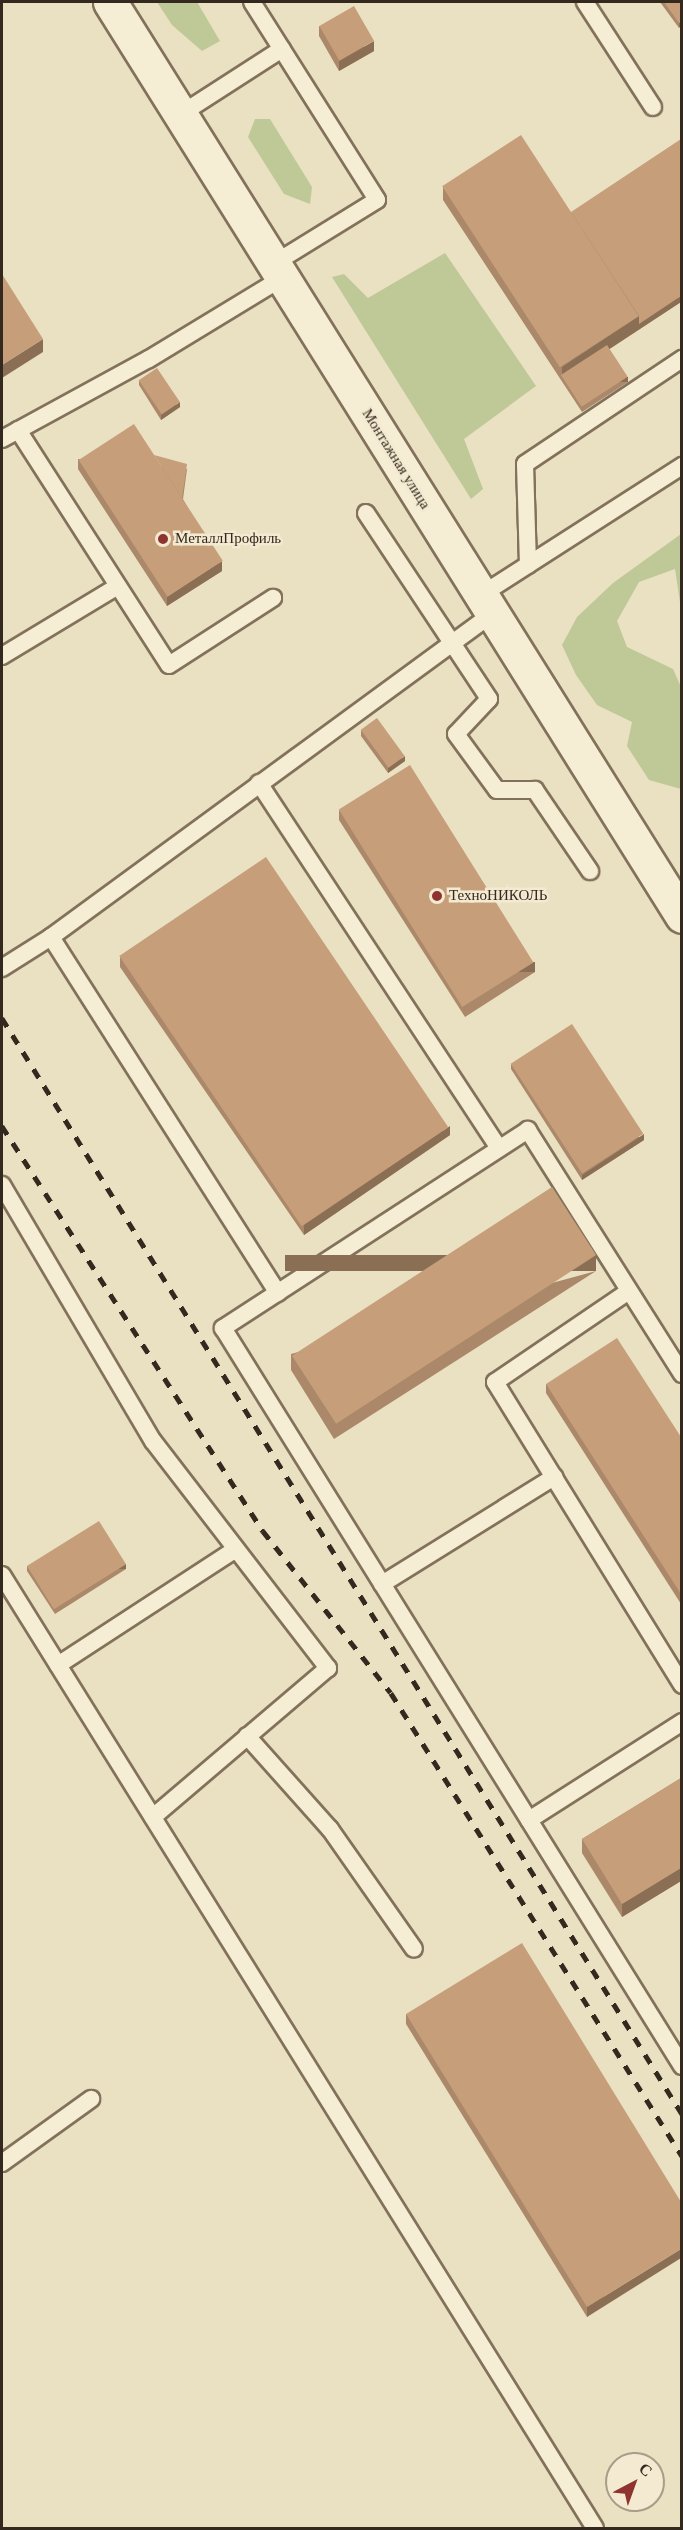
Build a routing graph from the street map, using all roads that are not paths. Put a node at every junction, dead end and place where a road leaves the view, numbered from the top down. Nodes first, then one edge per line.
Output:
1 (110, 2) edge
2 (252, 2) edge
3 (585, 2) edge
4 (282, 49) junction
5 (653, 107) dead end
6 (181, 114) junction
7 (280, 270) junction
8 (681, 359) edge
9 (18, 430) junction
10 (2, 438) edge
11 (681, 466) edge
12 (366, 513) dead end
13 (528, 565) junction
14 (118, 586) junction
15 (273, 598) dead end
16 (487, 604) junction
17 (452, 643) junction
18 (2, 656) edge
19 (259, 783) junction
20 (590, 872) dead end
21 (681, 916) edge
22 (51, 937) junction
23 (2, 968) edge
24 (499, 1148) junction
25 (2, 1185) edge
26 (630, 1291) junction
27 (278, 1293) junction
28 (681, 1374) edge
29 (554, 1477) junction
30 (236, 1549) junction
31 (2, 1575) edge
32 (382, 1584) junction
33 (58, 1665) junction
34 (681, 1685) edge
35 (681, 1722) edge
36 (248, 1736) junction
37 (153, 1817) junction
38 (529, 1820) junction
39 (414, 1949) dead end
40 (681, 2066) edge
41 (91, 2099) dead end
42 (2, 2163) edge
43 (595, 2529) edge

1 - 6 street, Монтажная улица
2 - 4 lane
3 - 5 lane
4 - 6 lane
4 - 7 lane
6 - 7 street, Монтажная улица
7 - 9 lane
7 - 16 street, Монтажная улица
8 - 13 lane
9 - 10 lane
9 - 14 lane
11 - 13 lane
12 - 17 lane
13 - 16 lane
14 - 15 lane
14 - 18 lane
16 - 17 lane
16 - 21 street, Монтажная улица
17 - 19 lane
17 - 20 lane
19 - 22 lane
19 - 24 lane
22 - 23 lane
22 - 27 lane
24 - 26 lane
24 - 27 lane
25 - 30 lane
26 - 28 lane
26 - 29 lane
27 - 32 lane
29 - 32 lane
29 - 34 lane
30 - 33 lane
30 - 36 lane
31 - 33 lane
32 - 38 lane
33 - 37 lane
35 - 38 lane
36 - 37 lane
36 - 39 lane
37 - 43 lane
38 - 40 lane
41 - 42 lane

